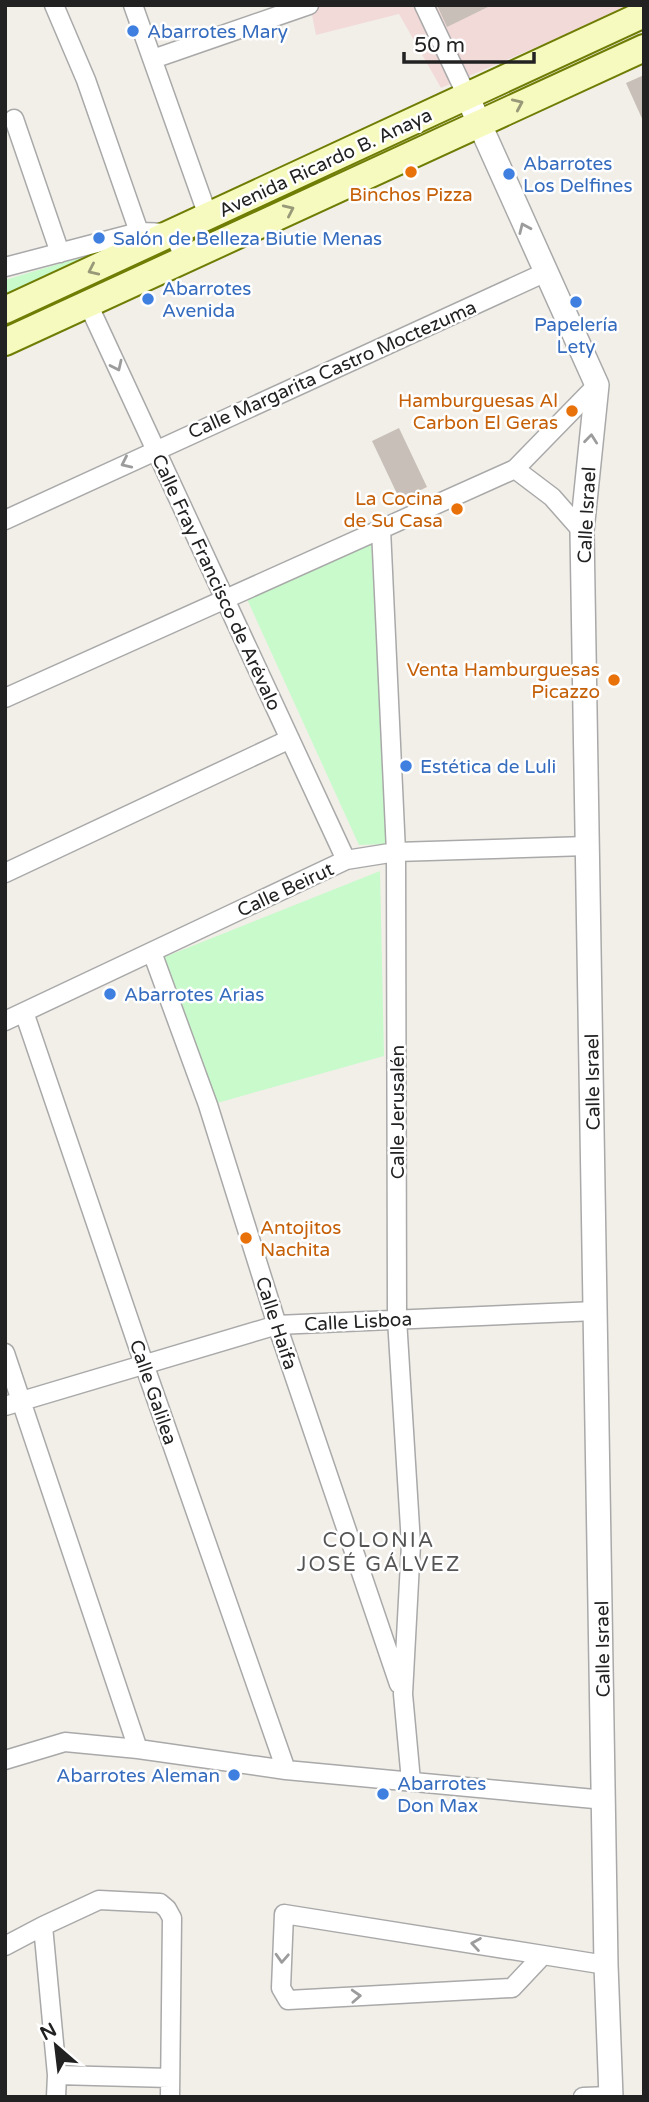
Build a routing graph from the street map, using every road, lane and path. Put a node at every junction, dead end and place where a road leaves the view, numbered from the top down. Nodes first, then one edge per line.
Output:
1 (54, 5) edge
2 (133, 5) edge
3 (309, 5) edge
4 (424, 5) edge
5 (644, 14) edge
6 (644, 48) edge
7 (153, 59) junction
8 (467, 96) junction
9 (14, 119) dead end
10 (477, 123) junction
11 (208, 216) junction
12 (139, 232) junction
13 (173, 233) junction
14 (60, 253) junction
15 (185, 258) junction
16 (5, 267) edge
17 (544, 273) junction
18 (88, 304) junction
19 (5, 310) edge
20 (5, 342) edge
21 (597, 385) junction
22 (156, 449) junction
23 (515, 469) junction
24 (5, 520) edge
25 (381, 529) junction
26 (582, 531) junction
27 (224, 598) junction
28 (5, 698) edge
29 (290, 739) junction
30 (587, 846) junction
31 (396, 852) junction
32 (346, 860) junction
33 (5, 873) edge
34 (152, 952) junction
35 (24, 1012) junction
36 (5, 1021) edge
37 (596, 1311) junction
38 (397, 1319) junction
39 (277, 1325) junction
40 (5, 1353) edge
41 (144, 1364) junction
42 (13, 1403) edge
43 (403, 1694) junction
44 (138, 1749) junction
45 (5, 1760) edge
46 (286, 1770) junction
47 (411, 1781) junction
48 (605, 1800) junction
49 (43, 1926) junction
50 (5, 1946) edge
51 (543, 1955) junction
52 (606, 1965) junction
53 (57, 2075) junction
54 (170, 2088) edge
55 (611, 2096) edge
56 (56, 2097) edge
57 (583, 2097) edge

1 - 12 street
2 - 7 street
3 - 7 street
4 - 8 street
5 - 8 main road, Avenida Ricardo B. Anaya
10 -> 6 main road, Avenida Ricardo B. Anaya
7 - 11 street
8 - 10 street
8 - 11 main road, Avenida Ricardo B. Anaya
9 - 14 street
15 -> 10 main road, Avenida Ricardo B. Anaya
17 -> 10 street
11 - 13 main road, Avenida Ricardo B. Anaya
12 - 13 street
12 - 14 street
13 - 15 street
13 -> 19 main road, Avenida Ricardo B. Anaya
14 - 16 street
15 - 18 main road, Avenida Ricardo B. Anaya
17 - 21 street
17 - 22 street, Calle Margarita Castro Moctezuma
18 - 20 main road, Avenida Ricardo B. Anaya
18 -> 22 street, Calle Fray Francisco de Arévalo
21 - 23 street
26 -> 21 street, Calle Israel
22 -> 24 street, Calle Margarita Castro Moctezuma
22 - 27 street, Calle Fray Francisco de Arévalo
23 - 25 street
23 - 26 street
25 - 27 street
25 - 31 street, Calle Jerusalén
26 - 30 street, Calle Israel
27 - 28 street
27 - 29 street, Calle Fray Francisco de Arévalo
29 - 32 street, Calle Fray Francisco de Arévalo
29 - 33 street
30 - 31 street, Calle Beirut
30 - 37 street, Calle Israel
31 - 32 street, Calle Beirut
31 - 38 street, Calle Jerusalén
32 - 34 street, Calle Beirut
34 - 35 street, Calle Beirut
34 - 39 street, Calle Haifa
35 - 36 street, Calle Beirut
35 - 41 street, Calle Galilea
37 - 38 street, Calle Lisboa
37 - 48 street, Calle Israel
38 - 39 street, Calle Lisboa
38 - 43 street, Calle Jerusalén
39 - 41 street, Calle Lisboa
39 - 43 street, Calle Haifa
40 - 42 street
41 - 42 street, Calle Lisboa
41 - 46 street, Calle Galilea
42 - 44 street
43 - 47 street
44 - 45 street
44 - 46 street
46 - 47 street
47 - 48 street
48 - 52 street, Calle Israel
49 - 50 street
49 - 53 street
49 - 54 street
51 -> 51 street
51 - 52 street
52 - 55 street, Calle Israel
53 - 54 street
53 - 56 street
55 - 57 street

